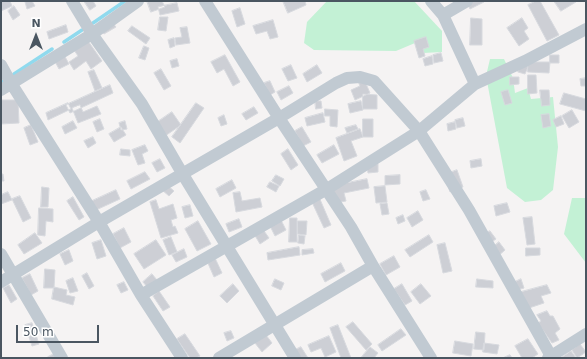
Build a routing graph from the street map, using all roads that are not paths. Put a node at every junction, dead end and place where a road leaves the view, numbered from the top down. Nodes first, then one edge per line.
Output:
1 (72, 1) edge
2 (138, 1) edge
3 (206, 1) edge
4 (431, 1) edge
5 (467, 1) edge
6 (443, 15) junction
7 (586, 29) edge
8 (92, 34) junction
9 (1, 65) edge
10 (475, 84) junction
11 (6, 87) edge
12 (279, 118) junction
13 (419, 131) junction
14 (182, 173) junction
15 (327, 189) junction
16 (99, 222) junction
17 (227, 247) junction
18 (1, 254) edge
19 (373, 266) junction
20 (14, 275) junction
21 (1, 282) edge
22 (141, 295) junction
23 (275, 326) junction
24 (586, 334) edge
25 (551, 357) edge
26 (62, 358) edge
27 (182, 358) edge
28 (219, 358) edge
29 (295, 358) edge
30 (431, 358) edge

1 - 8 street
2 - 8 street
3 - 12 street
4 - 6 street
5 - 6 street
6 - 10 street
7 - 10 street
8 - 11 street
8 - 14 street
9 - 11 street
10 - 13 street
11 - 16 street
12 - 13 street
12 - 14 street
12 - 15 street
13 - 15 street
13 - 25 street
14 - 16 street
14 - 17 street
15 - 17 street
15 - 19 street
16 - 20 street
16 - 22 street
17 - 22 street
17 - 23 street
18 - 20 street
19 - 23 street
19 - 30 street
20 - 21 street
20 - 26 street
22 - 27 street
23 - 28 street
23 - 29 street
24 - 25 street

